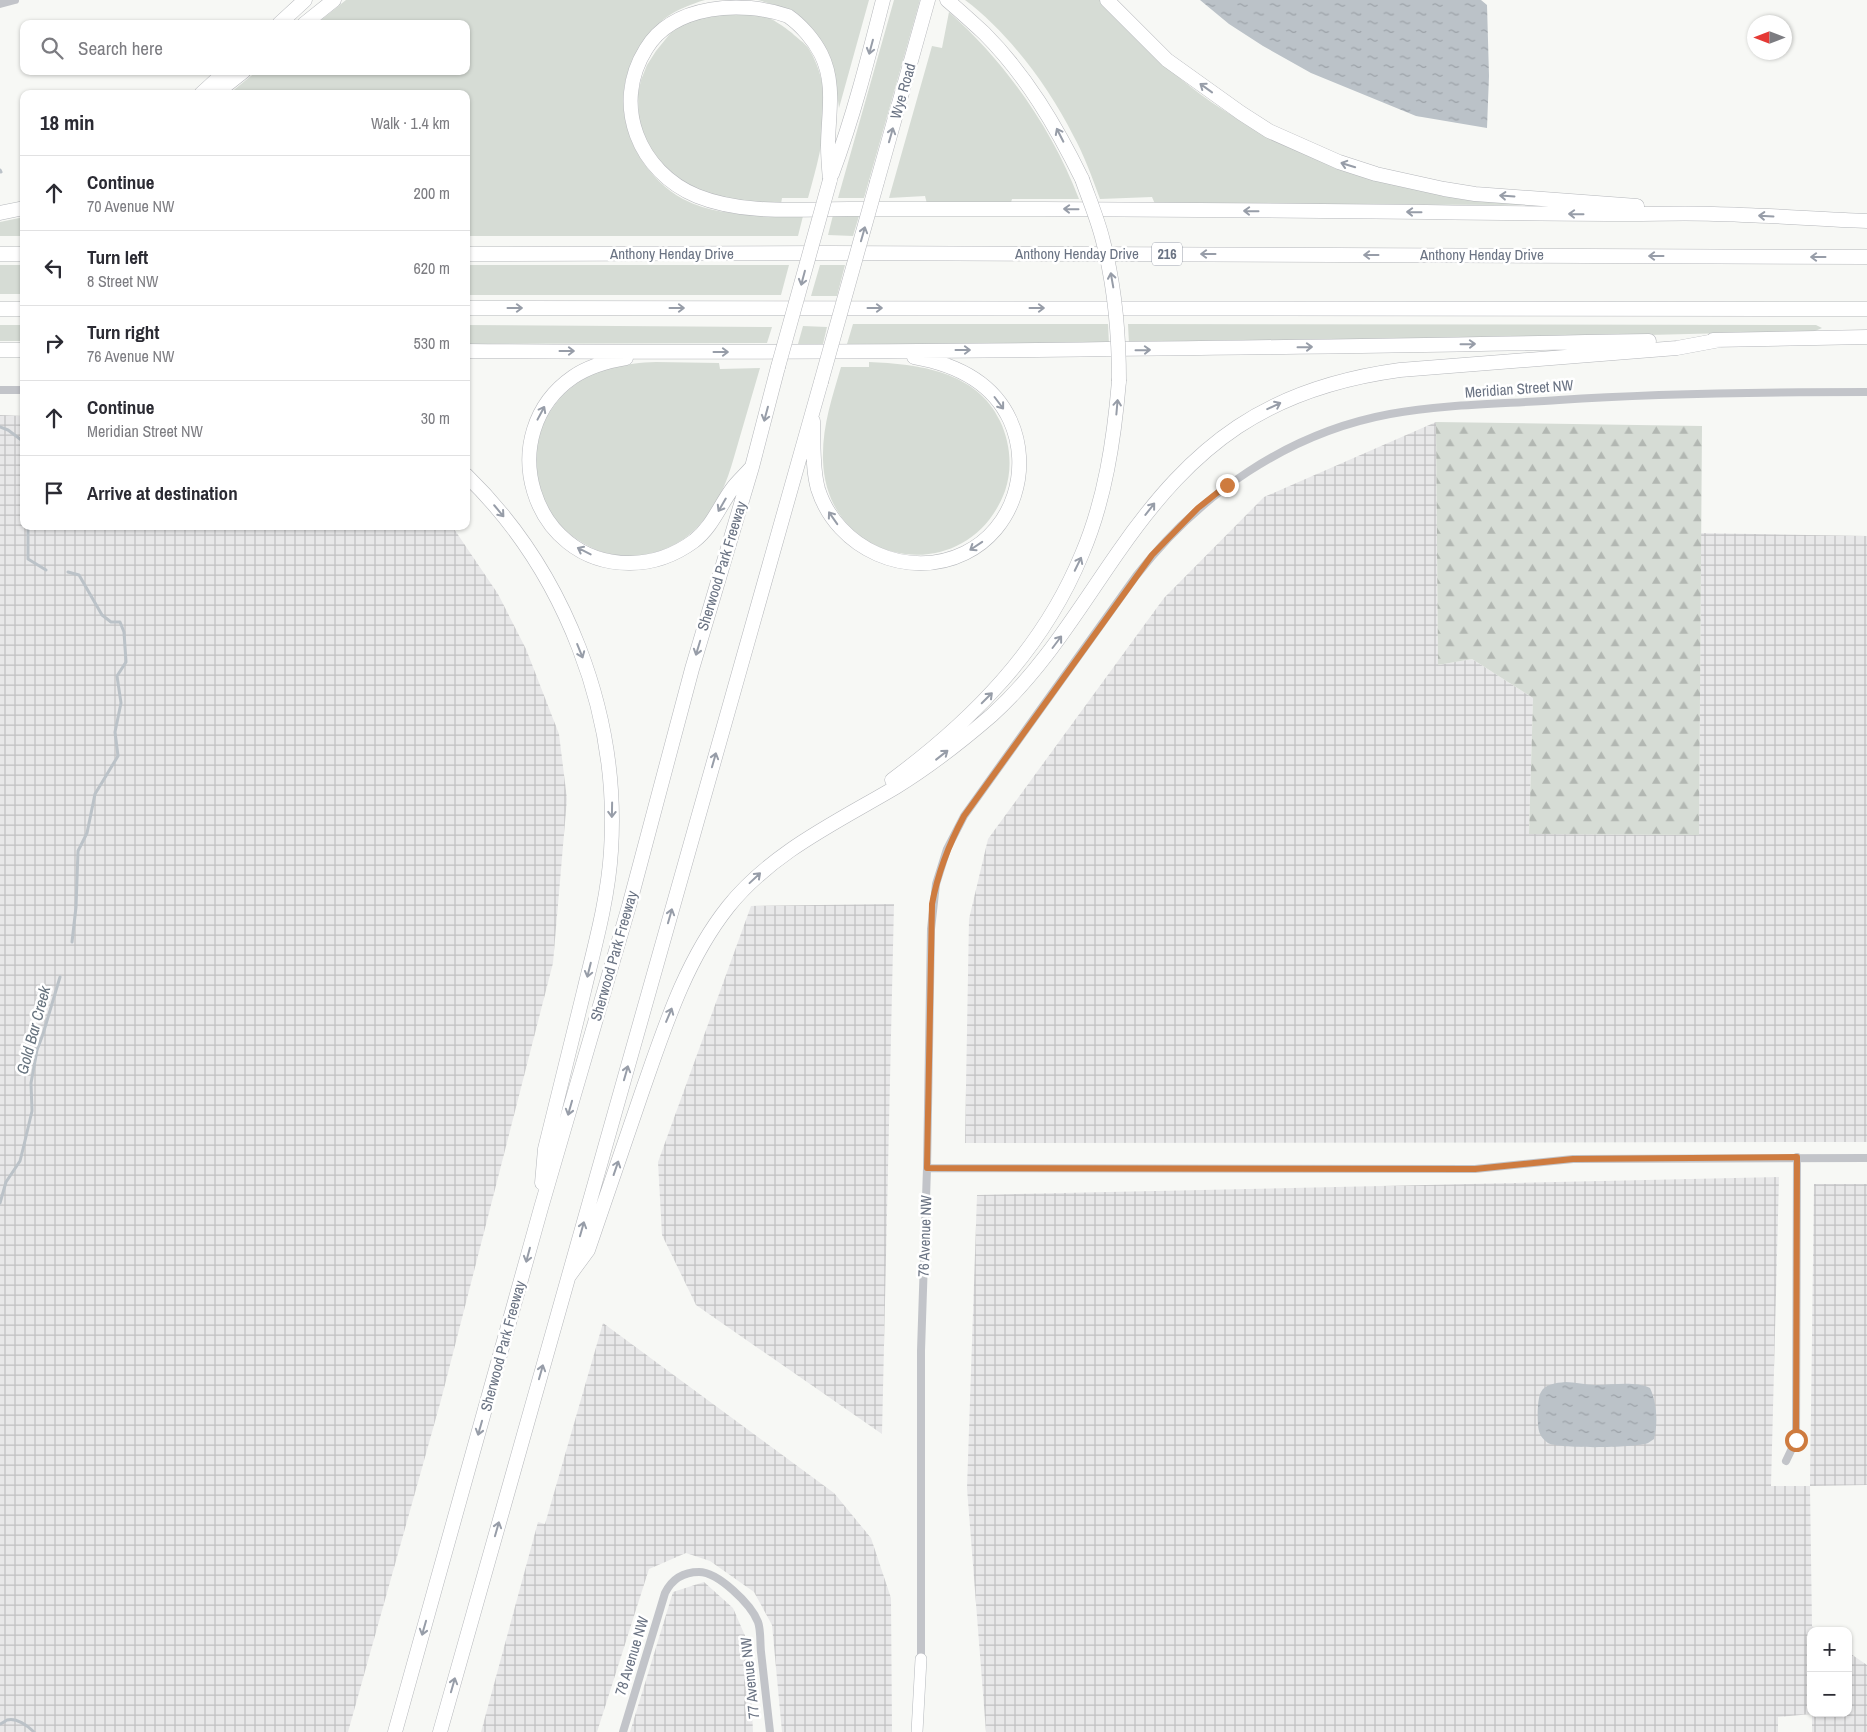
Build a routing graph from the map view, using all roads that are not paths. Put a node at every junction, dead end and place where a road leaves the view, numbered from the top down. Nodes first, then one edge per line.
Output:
1 (15, 0) edge
2 (305, 0) edge
3 (334, 0) edge
4 (883, 0) edge
5 (928, 0) edge
6 (947, 0) edge
7 (1107, 0) edge
8 (0, 4) edge
9 (283, 20) edge
10 (309, 20) edge
11 (222, 75) edge
12 (239, 75) edge
13 (205, 90) edge
14 (220, 90) edge
15 (830, 180) junction
16 (20, 209) edge
17 (0, 213) edge
18 (1712, 214) junction
19 (1867, 221) edge
20 (0, 254) edge
21 (20, 254) edge
22 (470, 254) edge
23 (1867, 257) edge
24 (0, 308) edge
25 (20, 308) edge
26 (470, 308) edge
27 (1867, 309) edge
28 (1867, 337) edge
29 (1720, 340) junction
30 (0, 350) edge
31 (20, 350) edge
32 (470, 351) edge
33 (896, 351) junction
34 (655, 352) junction
35 (0, 390) edge
36 (20, 390) edge
37 (1867, 392) edge
38 (813, 409) junction
39 (752, 467) junction
40 (470, 479) edge
41 (1198, 508) joint
42 (827, 828) junction
43 (1797, 1157) junction
44 (1867, 1158) edge
45 (927, 1168) junction
46 (541, 1208) junction
47 (568, 1276) junction
48 (1786, 1461) dead end
49 (668, 1587) joint
50 (921, 1659) junction
51 (395, 1732) edge
52 (440, 1732) edge
53 (623, 1732) edge
54 (770, 1732) edge
55 (917, 1732) edge
56 (925, 1732) edge

1 - 8 street
2 - 9 highway
3 - 10 highway
4 -> 15 highway
38 -> 5 highway, Wye Road, bridge
42 -> 6 highway, bridge
18 -> 7 highway
11 - 13 highway
12 - 14 highway
18 -> 15 highway
15 -> 39 highway, Sherwood Park Freeway, bridge
16 - 17 highway
19 -> 18 highway
20 - 21 highway
23 -> 22 highway, Anthony Henday Drive / 216
24 - 25 highway
26 -> 27 highway
28 - 29 highway
33 -> 29 highway
42 -> 29 highway
30 - 31 highway
32 -> 34 highway
34 -> 33 highway
33 -> 38 highway
39 -> 34 highway
35 - 36 street
37 - 41 street, Meridian Street NW
47 -> 38 highway
39 -> 46 highway, Sherwood Park Freeway
40 -> 46 highway
41 - 45 street, 76 Avenue NW
47 -> 42 highway
43 - 44 street
43 - 45 street
43 - 48 street
45 - 50 street, 76 Avenue NW
46 -> 51 highway, Sherwood Park Freeway
52 -> 47 highway
49 - 53 street, 78 Avenue NW
49 - 54 street, 77 Avenue NW
50 - 55 street, 76 Avenue NW
50 - 56 street, 76 Avenue NW

